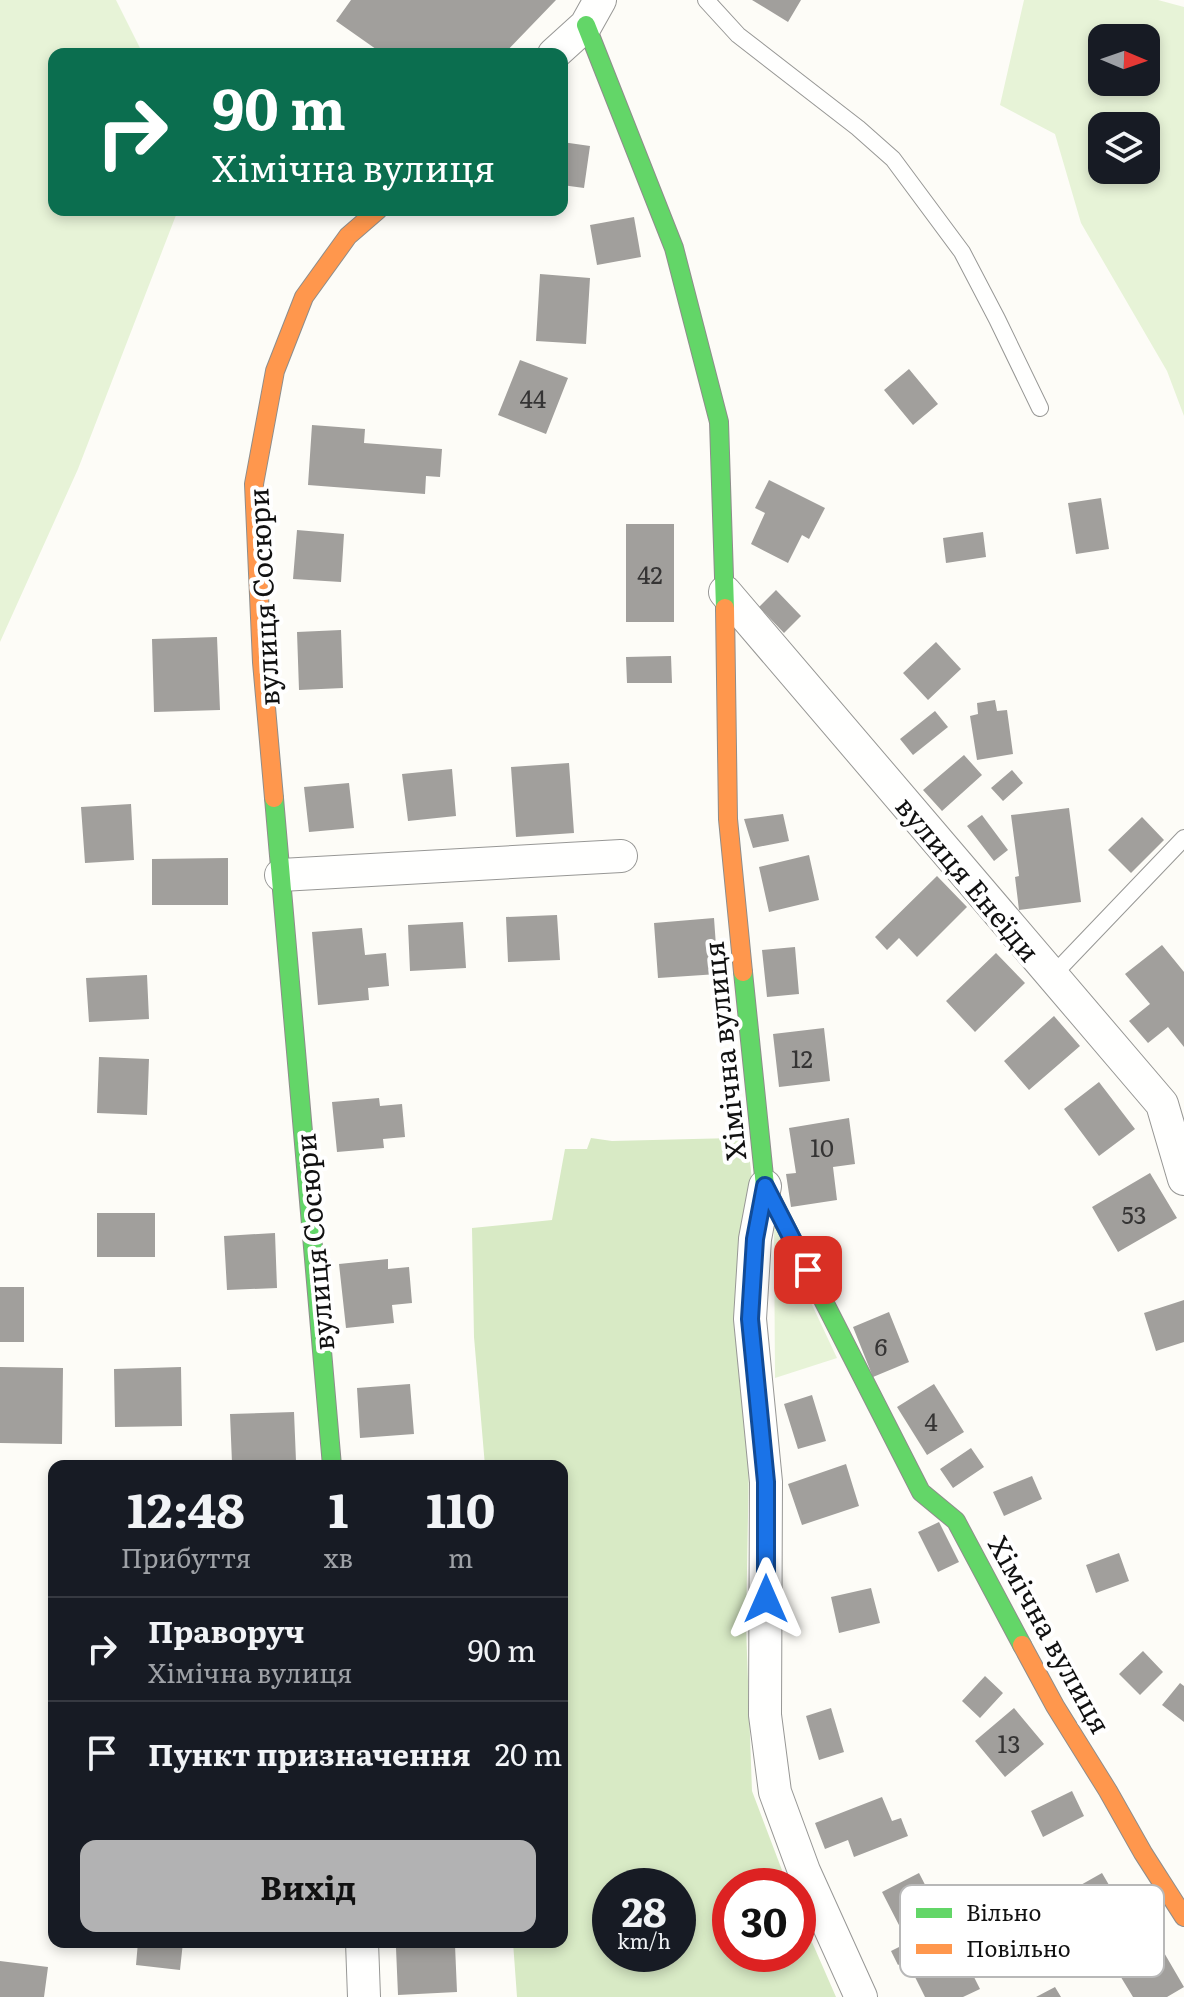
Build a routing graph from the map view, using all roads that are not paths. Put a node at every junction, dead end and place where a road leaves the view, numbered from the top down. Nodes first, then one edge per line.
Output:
1 (706, 0) edge
2 (593, 13) edge
3 (560, 48) edge
4 (371, 216) edge
5 (1040, 408) dead end
6 (725, 592) junction
7 (1184, 838) edge
8 (621, 856) dead end
9 (281, 875) junction
10 (1052, 976) junction
11 (1173, 1103) edge
12 (1184, 1179) edge
13 (765, 1186) junction
14 (331, 1460) edge
15 (1164, 1885) edge
16 (1164, 1886) edge
17 (1184, 1917) edge
18 (362, 1948) edge
19 (364, 1997) edge
20 (861, 1997) edge

1 - 5 lane
2 - 3 street
2 - 6 street, Хімічна вулиця
4 - 9 street, вулиця Сосюри
6 - 10 street, вулиця Енеїди
6 - 13 street, Хімічна вулиця
7 - 10 lane
8 - 9 street
9 - 14 street, вулиця Сосюри
10 - 11 street, вулиця Енеїди
11 - 12 street, вулиця Енеїди
13 - 15 street, Хімічна вулиця
13 - 20 street
16 - 17 street, Хімічна вулиця
18 - 19 street

